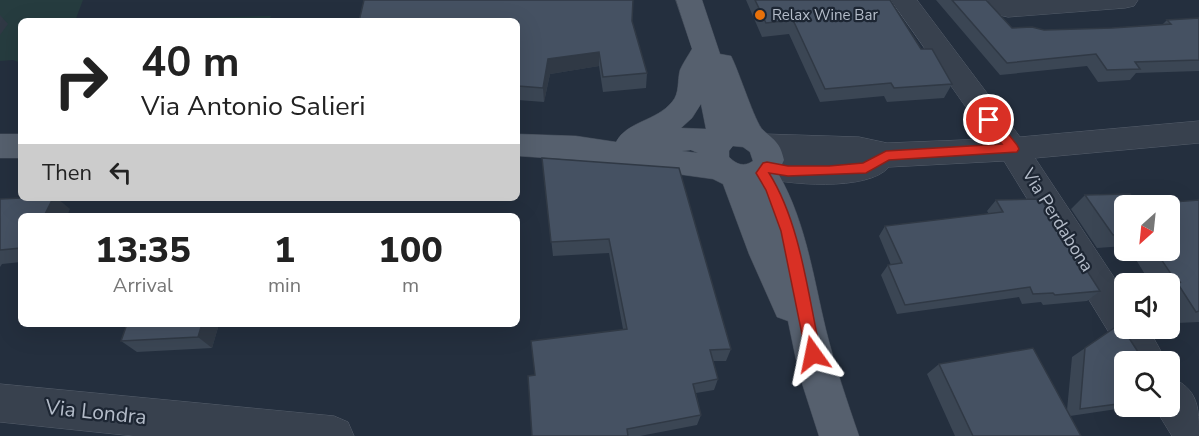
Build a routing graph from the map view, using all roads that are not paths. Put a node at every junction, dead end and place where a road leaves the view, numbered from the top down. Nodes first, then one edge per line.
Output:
1 (689, 0) edge
2 (904, 0) edge
3 (1000, 0) edge
4 (1125, 0) edge
5 (705, 49) junction
6 (1199, 132) edge
7 (627, 142) junction
8 (520, 145) edge
9 (0, 146) edge
10 (18, 146) edge
11 (576, 148) junction
12 (1012, 149) junction
13 (743, 156) junction
14 (1114, 308) edge
15 (0, 403) edge
16 (1180, 412) edge
17 (334, 436) edge
18 (839, 436) edge
19 (1195, 436) edge

1 - 5 main road
2 - 12 street, Via Perdabona
3 - 4 street
5 - 7 main road
5 - 13 main road
6 - 12 street
7 - 11 main road
7 - 13 main road
8 - 11 main road
9 - 10 main road
11 - 13 main road
12 - 13 street
12 - 14 street, Via Perdabona
13 - 18 main road
15 - 17 street, Via Londra
16 - 19 street

